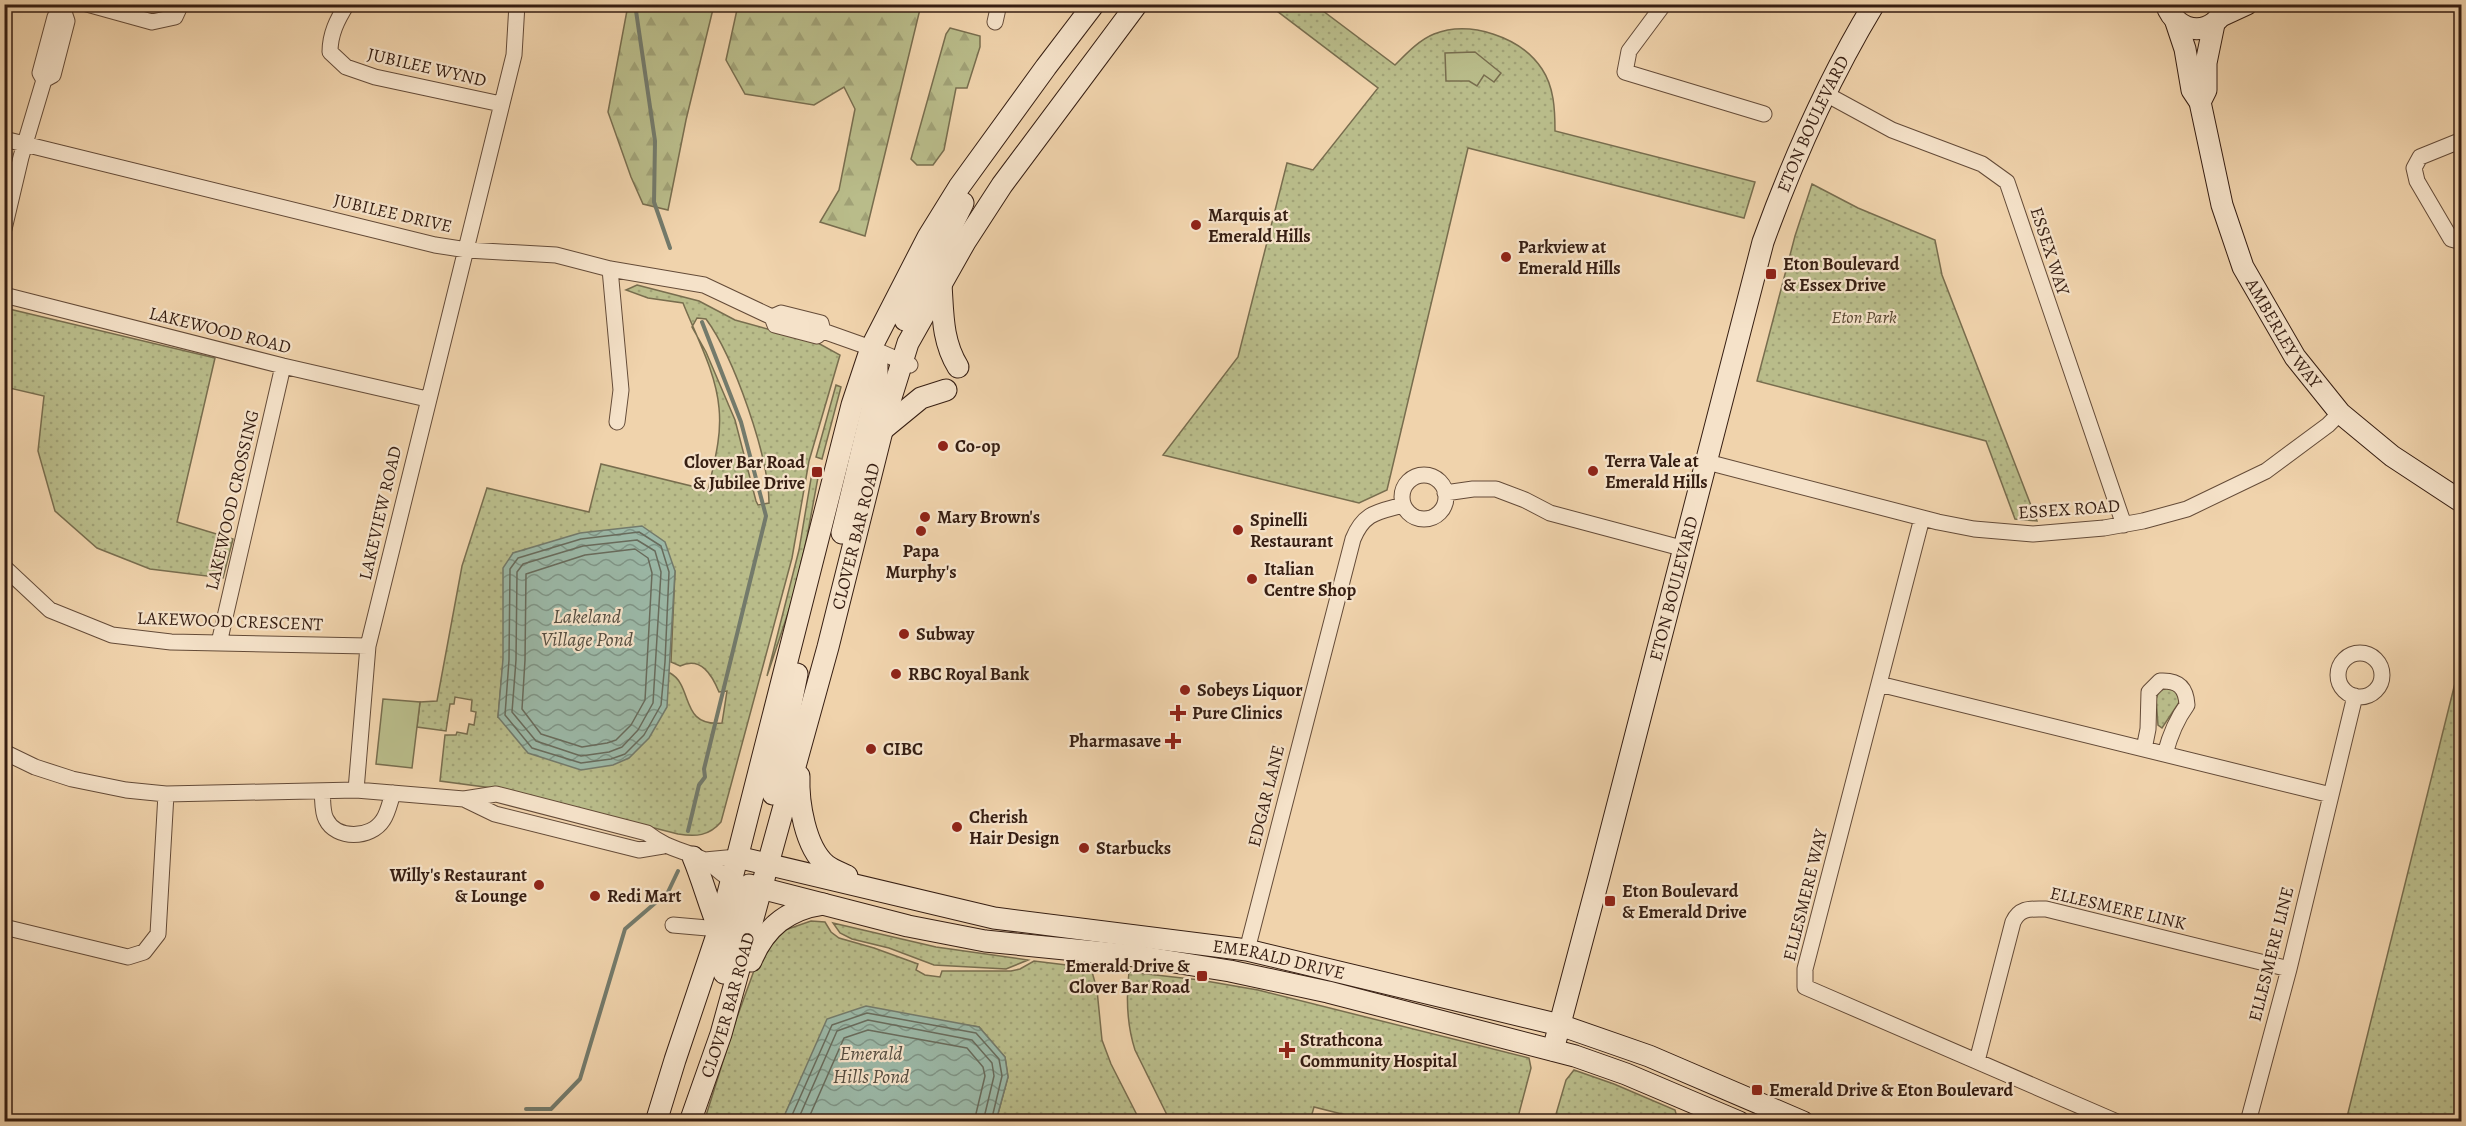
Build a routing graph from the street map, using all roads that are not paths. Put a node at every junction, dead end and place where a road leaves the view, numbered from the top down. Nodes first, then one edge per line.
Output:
1 (87, 4) edge
2 (181, 4) edge
3 (346, 4) edge
4 (517, 4) edge
5 (999, 4) edge
6 (1094, 4) edge
7 (1137, 4) edge
8 (1664, 4) edge
9 (2148, 4) edge
10 (2247, 4) edge
11 (1869, 6) edge
12 (64, 7) edge
13 (2170, 13) edge
14 (2220, 15) edge
15 (995, 22) dead end
16 (1824, 93) junction
17 (2200, 102) junction
18 (501, 104) junction
19 (1764, 114) dead end
20 (4, 139) edge
21 (2462, 140) edge
22 (992, 142) junction
23 (25, 144) junction
24 (4, 229) edge
25 (2462, 242) edge
26 (467, 250) junction
27 (610, 269) junction
28 (941, 284) junction
29 (4, 295) edge
30 (871, 348) junction
31 (906, 363) junction
32 (283, 366) junction
33 (958, 367) dead end
34 (946, 390) dead end
35 (427, 399) junction
36 (2340, 413) junction
37 (617, 422) dead end
38 (882, 430) junction
39 (1707, 462) junction
40 (1445, 493) junction
41 (2462, 502) edge
42 (1403, 505) junction
43 (1922, 518) junction
44 (2124, 525) junction
45 (1685, 549) junction
46 (4, 567) edge
47 (219, 643) junction
48 (368, 646) junction
49 (828, 647) junction
50 (1879, 684) junction
51 (2355, 696) dead end
52 (801, 745) junction
53 (2144, 749) junction
54 (4, 752) edge
55 (2165, 754) junction
56 (356, 790) junction
57 (322, 791) junction
58 (393, 793) junction
59 (166, 794) junction
60 (2331, 795) junction
61 (464, 799) junction
62 (573, 814) junction
63 (570, 832) junction
64 (663, 846) junction
65 (699, 859) junction
66 (752, 873) junction
67 (863, 885) junction
68 (826, 904) junction
69 (994, 918) junction
70 (673, 925) dead end
71 (4, 927) edge
72 (719, 929) junction
73 (1247, 950) junction
74 (2289, 969) junction
75 (1560, 1025) junction
76 (721, 1034) junction
77 (1553, 1050) junction
78 (1977, 1060) junction
79 (657, 1122) edge
80 (690, 1122) edge
81 (1739, 1122) edge
82 (1803, 1122) edge
83 (2118, 1122) edge
84 (2248, 1122) edge

1 - 2 street
3 - 18 street, JUBILEE WYND
4 - 18 street, JUBILEE WYND
5 - 15 street
6 - 22 street, CLOVER BAR ROAD
7 - 28 street, CLOVER BAR ROAD
8 - 19 street
9 - 13 street
10 - 14 street
11 - 16 street, ETON BOULEVARD
12 - 23 street
13 - 14 street
13 - 17 street, AMBERLEY WAY
14 - 17 street, AMBERLEY WAY
16 - 39 street, ETON BOULEVARD
16 - 44 street, ESSEX WAY
17 - 36 street, AMBERLEY WAY
18 - 26 street, JUBILEE WYND
20 - 23 street, JUBILEE DRIVE
21 - 25 street
22 - 30 street, CLOVER BAR ROAD
22 - 31 street
23 - 24 street
23 - 26 street, JUBILEE DRIVE
26 - 27 street, JUBILEE DRIVE
26 - 35 street, LAKEVIEW ROAD
27 - 30 street, JUBILEE DRIVE
27 - 37 street
28 - 31 street, CLOVER BAR ROAD
28 - 33 street
29 - 32 street, LAKEWOOD ROAD
30 - 31 street
30 - 49 street
30 - 66 street, CLOVER BAR ROAD
31 - 38 street, CLOVER BAR ROAD
32 - 35 street, LAKEWOOD ROAD
32 - 47 street, LAKEWOOD CROSSING
34 - 38 street
35 - 48 street, LAKEVIEW ROAD
36 - 41 street, AMBERLEY WAY
36 - 44 street, ESSEX ROAD
38 - 49 street, CLOVER BAR ROAD
39 - 43 street, ESSEX ROAD
39 - 45 street, ETON BOULEVARD
40 - 42 street
40 - 42 street
40 - 45 street
42 - 73 street, EDGAR LANE
43 - 44 street, ESSEX ROAD
43 - 50 street, ELLESMERE WAY
45 - 75 street, ETON BOULEVARD
46 - 47 street, LAKEWOOD CRESCENT
47 - 48 street, LAKEWOOD CRESCENT
48 - 56 street, LAKEVIEW ROAD
49 - 52 street, CLOVER BAR ROAD
50 - 53 street
50 - 78 street, ELLESMERE WAY
51 - 60 street, ELLESMERE LINE
52 - 66 street, CLOVER BAR ROAD
52 - 67 street
53 - 55 street
53 - 55 street
54 - 59 street
55 - 60 street
56 - 57 street
56 - 58 street
57 - 58 street
57 - 59 street
58 - 61 street
59 - 71 street
60 - 74 street, ELLESMERE LINE
61 - 62 street
61 - 63 street
62 - 63 street
62 - 64 street
63 - 64 street
64 - 65 street
65 - 66 street
65 - 66 street
65 - 72 street
66 - 67 street, EMERALD DRIVE
66 - 68 street, EMERALD DRIVE
66 - 69 street
66 - 72 street, CLOVER BAR ROAD
66 - 76 street, CLOVER BAR ROAD
67 - 69 street, EMERALD DRIVE
68 - 76 street
68 - 77 street, EMERALD DRIVE
69 - 73 street, EMERALD DRIVE
70 - 72 street
72 - 79 street, CLOVER BAR ROAD
73 - 75 street, EMERALD DRIVE
74 - 78 street, ELLESMERE LINK
74 - 84 street, ELLESMERE LINE
75 - 77 street, ETON BOULEVARD
75 - 82 street, EMERALD DRIVE
76 - 80 street, CLOVER BAR ROAD
77 - 81 street, EMERALD DRIVE
78 - 83 street, ELLESMERE WAY

